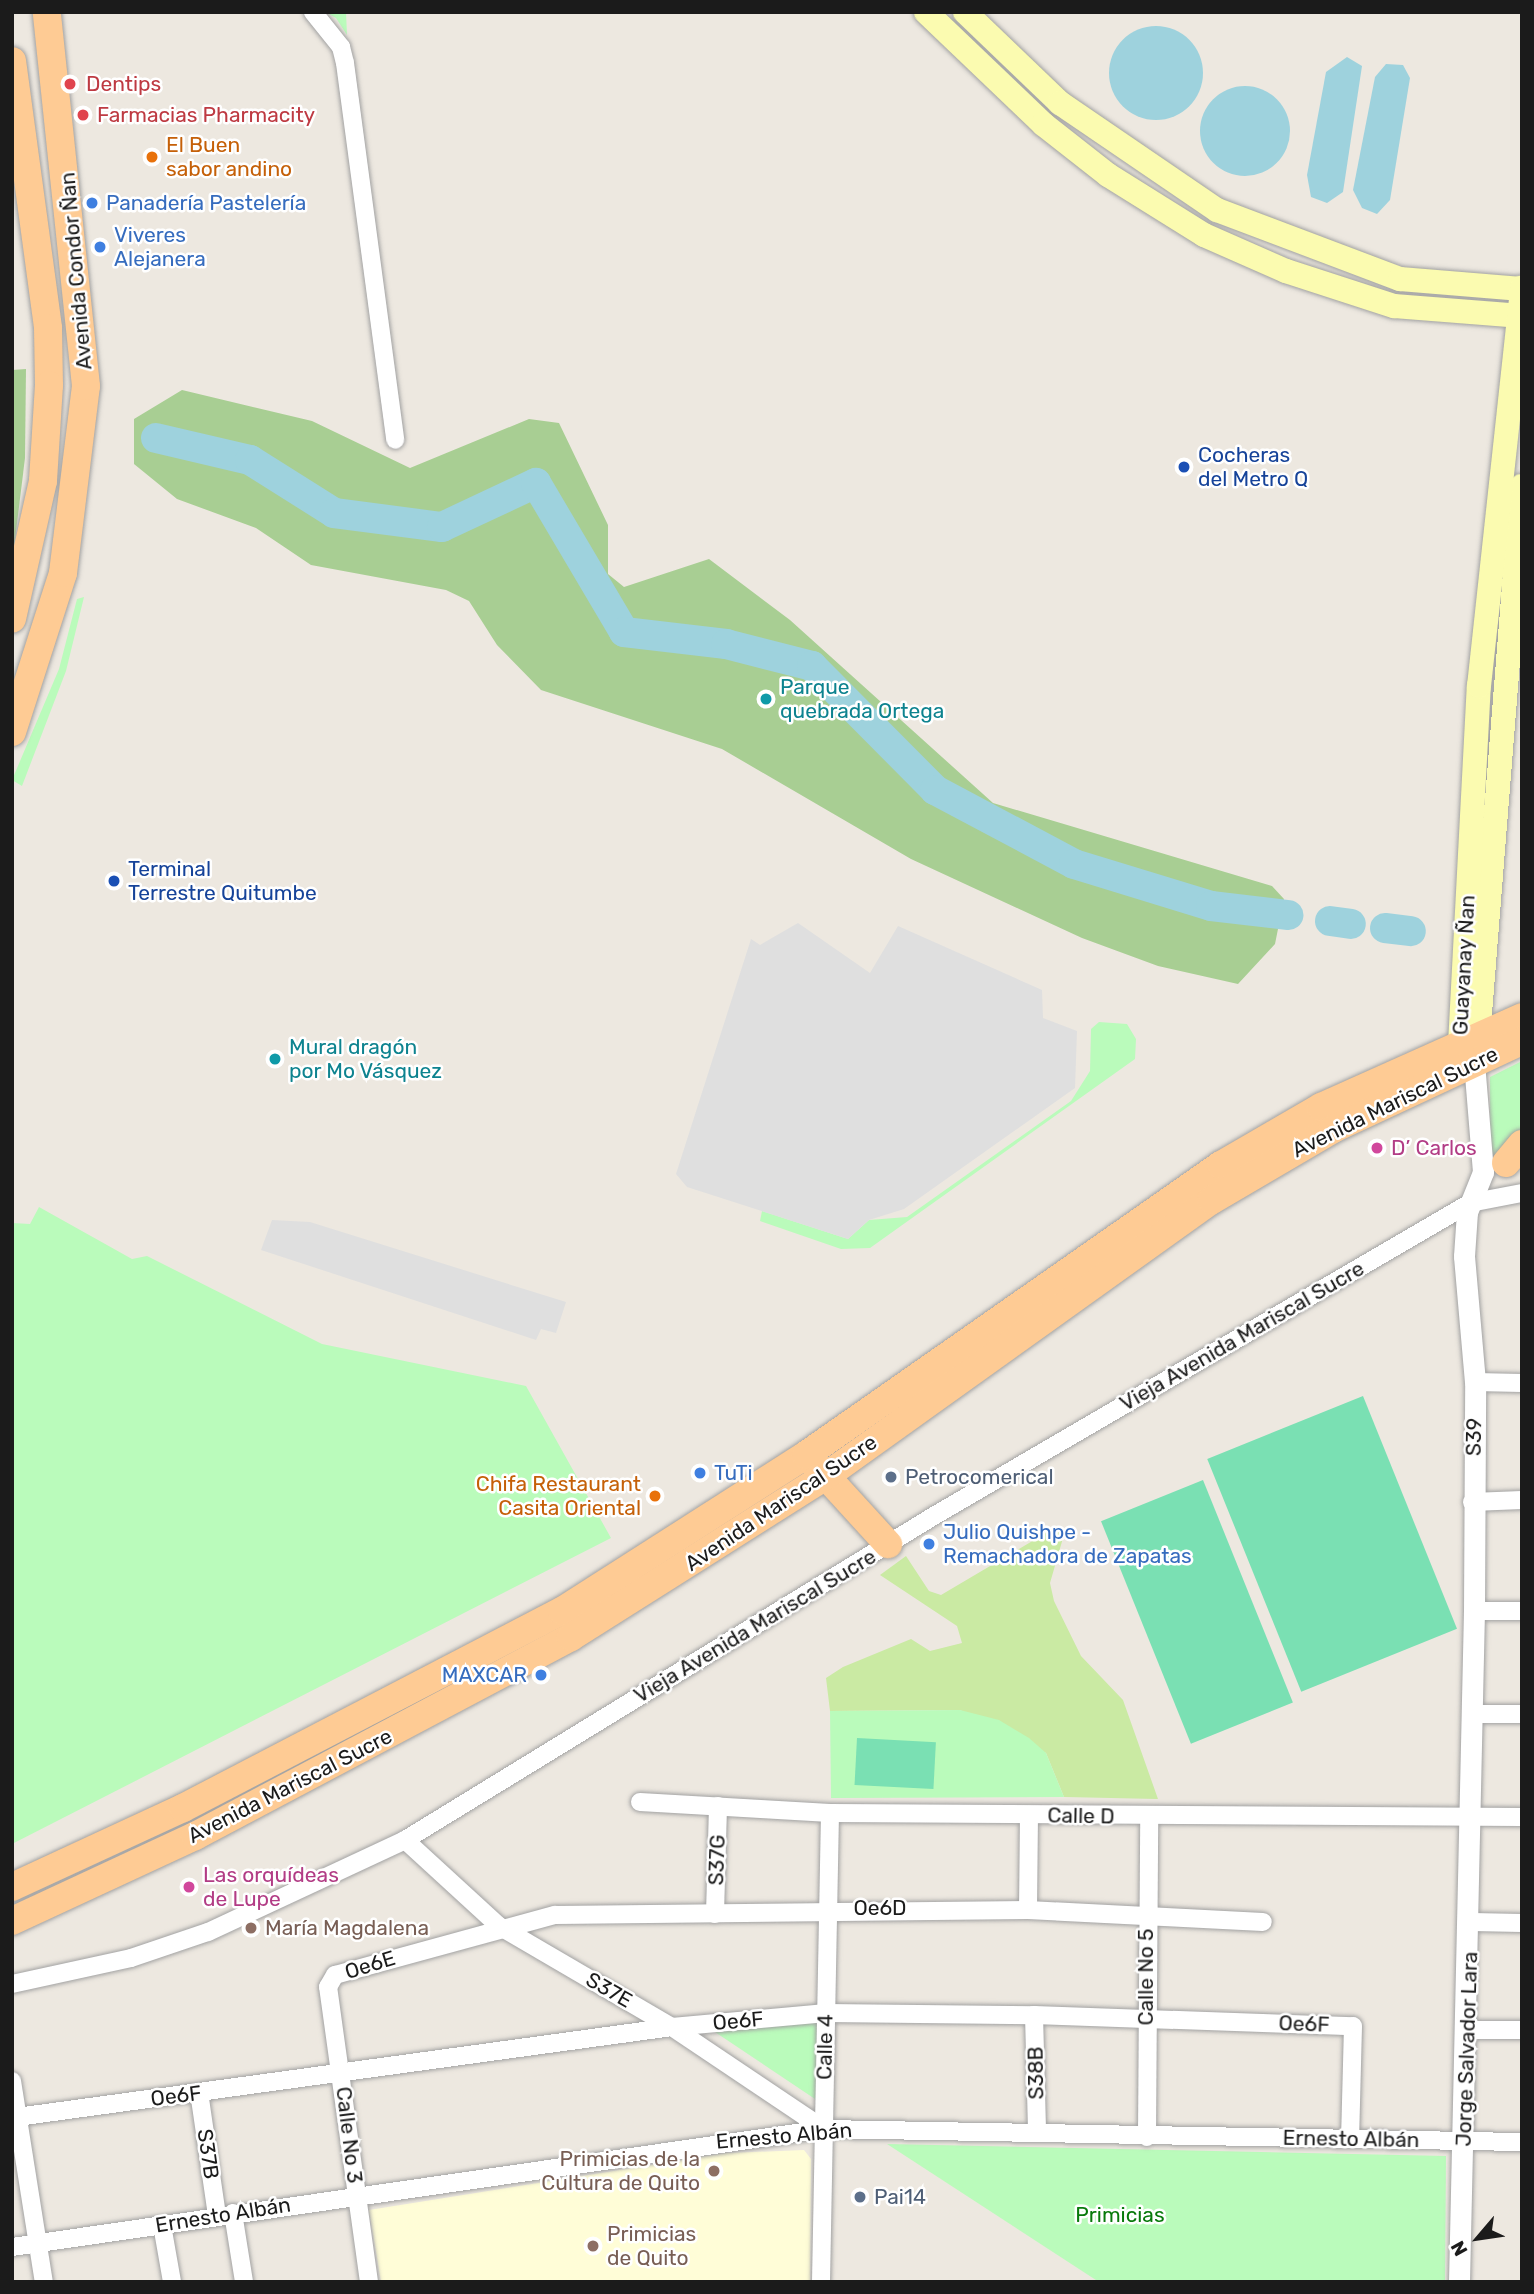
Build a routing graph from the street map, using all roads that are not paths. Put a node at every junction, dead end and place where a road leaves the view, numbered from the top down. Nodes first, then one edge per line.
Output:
1 (47, 12) edge
2 (313, 12) edge
3 (926, 12) edge
4 (965, 12) edge
5 (12, 61) edge
6 (1522, 288) edge
7 (1520, 316) edge
8 (395, 440) dead end
9 (1522, 486) edge
10 (12, 619) edge
11 (12, 732) edge
12 (1522, 1017) edge
13 (1522, 1041) edge
14 (1472, 1047) junction
15 (1508, 1159) edge
16 (1522, 1193) edge
17 (1470, 1203) junction
18 (976, 1335) junction
19 (991, 1359) junction
20 (1475, 1382) junction
21 (1522, 1383) edge
22 (806, 1455) junction
23 (826, 1476) junction
24 (1522, 1500) edge
25 (1472, 1502) junction
26 (888, 1544) junction
27 (1474, 1611) junction
28 (1522, 1611) edge
29 (1473, 1714) junction
30 (1522, 1714) edge
31 (640, 1802) dead end
32 (718, 1806) junction
33 (830, 1813) junction
34 (1029, 1816) junction
35 (1472, 1816) junction
36 (1149, 1817) junction
37 (1522, 1817) edge
38 (405, 1840) junction
39 (12, 1887) edge
40 (824, 1908) junction
41 (1028, 1910) junction
42 (716, 1913) junction
43 (1146, 1914) junction
44 (12, 1921) edge
45 (1263, 1922) dead end
46 (1472, 1922) junction
47 (1522, 1923) edge
48 (499, 1926) junction
49 (12, 1984) edge
50 (328, 1987) joint
51 (826, 2013) junction
52 (1034, 2015) junction
53 (1146, 2017) junction
54 (673, 2027) junction
55 (1469, 2030) junction
56 (1522, 2030) edge
57 (341, 2076) junction
58 (12, 2081) edge
59 (199, 2092) junction
60 (17, 2117) junction
61 (824, 2129) junction
62 (1037, 2132) junction
63 (1147, 2137) junction
64 (1350, 2137) junction
65 (1464, 2141) junction
66 (1522, 2142) edge
67 (356, 2194) junction
68 (225, 2214) junction
69 (162, 2225) junction
70 (37, 2242) junction
71 (12, 2247) edge
72 (44, 2282) edge
73 (172, 2282) edge
74 (244, 2282) edge
75 (369, 2282) edge
76 (821, 2282) edge
77 (1459, 2282) edge

1 - 11 main road, Avenida Condor Ñan
2 - 8 street
3 - 7 main road
4 - 6 main road
5 - 10 main road, Avenida Condor Ñan
6 - 7 main road, Guayanay Ñan
7 - 14 main road, Guayanay Ñan
9 - 14 main road, Guayanay Ñan
12 - 14 main road, Avenida Mariscal Sucre
13 - 14 main road, Avenida Mariscal Sucre
14 - 15 street, S39
14 - 18 main road, Avenida Mariscal Sucre
14 - 19 main road, Avenida Mariscal Sucre
15 - 17 street, S39
16 - 17 street, Vieja Avenida Mariscal Sucre
17 - 20 street, S39
17 - 26 street, Vieja Avenida Mariscal Sucre
18 - 19 main road
18 - 22 main road, Avenida Mariscal Sucre
19 - 23 main road, Avenida Mariscal Sucre
20 - 21 street
20 - 25 street, S39
22 - 23 main road
22 - 39 main road, Avenida Mariscal Sucre
23 - 26 main road
23 - 44 main road, Avenida Mariscal Sucre
24 - 25 street
25 - 27 street, S39
26 - 38 street, Vieja Avenida Mariscal Sucre
27 - 28 street
27 - 29 street, S39
29 - 30 street
29 - 35 street, S39
31 - 32 street, Calle D
32 - 33 street, Calle D
32 - 42 street, S37G
33 - 34 street, Calle D
33 - 40 street, Calle 4
34 - 36 street, Calle D
34 - 41 street
35 - 36 street, Calle D
35 - 37 street, Calle D
35 - 46 street, Jorge Salvador Lara
36 - 43 street, Calle No 5
38 - 48 street, S37E
38 - 49 street, Vieja Avenida Mariscal Sucre
40 - 41 street, Oe6D
40 - 42 street, Oe6D
40 - 51 street, Calle 4
41 - 43 street, Oe6D
42 - 48 street, Oe6D
43 - 45 street, Oe6D
43 - 53 street, Calle No 5
46 - 47 street
46 - 55 street, Jorge Salvador Lara
48 - 50 street, Oe6E
48 - 54 street, S37E
50 - 57 street, Calle No 3
51 - 52 street, Oe6F
51 - 54 street, Oe6F
51 - 61 street, Calle 4
52 - 53 street, Oe6F
52 - 62 street, S38B
53 - 63 street, Calle No 5
53 - 64 street, Oe6F
54 - 57 street, Oe6F
54 - 61 street, S37E
55 - 56 street
55 - 65 street, Jorge Salvador Lara
57 - 59 street, Oe6F
57 - 67 street, Calle No 3
58 - 60 street
59 - 60 street, Oe6F
59 - 68 street, S37B
60 - 70 street
61 - 62 street, Ernesto Albán
61 - 67 street, Ernesto Albán
61 - 76 street, Calle 4
62 - 63 street, Ernesto Albán
63 - 64 street, Ernesto Albán
64 - 65 street, Ernesto Albán
65 - 66 street, Ernesto Albán
65 - 77 street, Jorge Salvador Lara
67 - 68 street, Ernesto Albán
67 - 75 street, Calle No 3
68 - 69 street, Ernesto Albán
68 - 74 street, S37B
69 - 70 street, Ernesto Albán
69 - 73 street
70 - 71 street, Ernesto Albán
70 - 72 street

